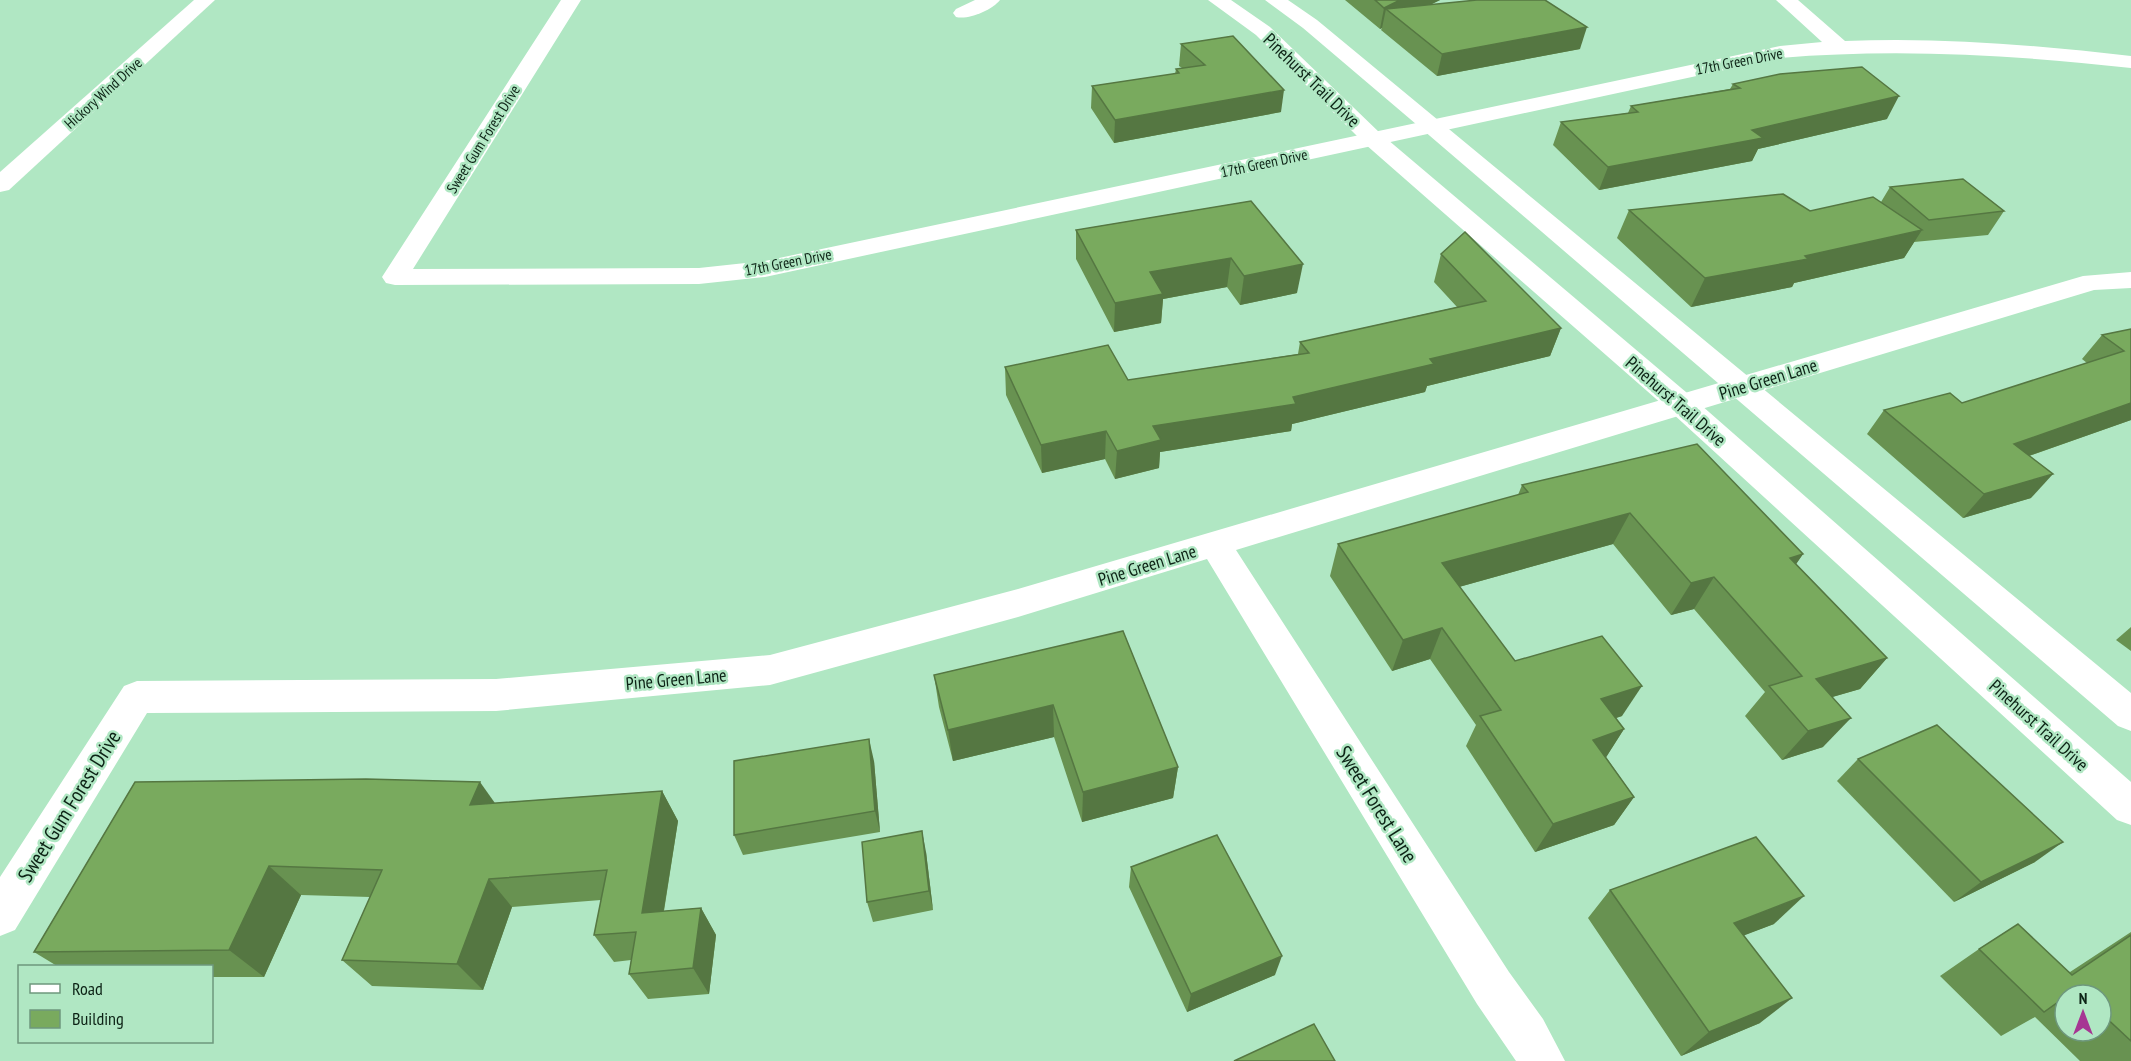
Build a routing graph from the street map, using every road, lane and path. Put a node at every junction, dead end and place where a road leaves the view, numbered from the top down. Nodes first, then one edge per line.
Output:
1 (205, 0) edge
2 (571, 0) edge
3 (990, 0) edge
4 (1219, 0) edge
5 (1275, 0) edge
6 (1786, 0) edge
7 (963, 13) dead end
8 (1838, 46) junction
9 (2131, 62) edge
10 (1431, 125) junction
11 (1373, 139) junction
12 (0, 185) edge
13 (395, 277) joint
14 (2131, 280) edge
15 (1741, 386) junction
16 (1682, 405) junction
17 (1215, 545) junction
18 (138, 697) joint
19 (2131, 715) edge
20 (2131, 807) edge
21 (0, 915) edge
22 (1542, 1061) edge

1 - 12 street, Hickory Wind Drive
2 - 13 street, Sweet Gum Forest Drive
3 - 7 street
4 - 11 street, Pinehurst Trail Drive
5 - 10 street, Pinehurst Trail Drive
6 - 8 street
8 - 9 street, 17th Green Drive
8 - 10 street, 17th Green Drive
10 - 11 street, 17th Green Drive
10 - 15 street, Pinehurst Trail Drive
11 - 13 street, 17th Green Drive
11 - 16 street, Pinehurst Trail Drive
14 - 15 street, Pine Green Lane
15 - 16 street, Pine Green Lane
15 - 19 street, Pinehurst Trail Drive
16 - 17 street, Pine Green Lane
16 - 20 street, Pinehurst Trail Drive
17 - 18 street, Pine Green Lane
17 - 22 street, Sweet Forest Lane
18 - 21 street, Sweet Gum Forest Drive

